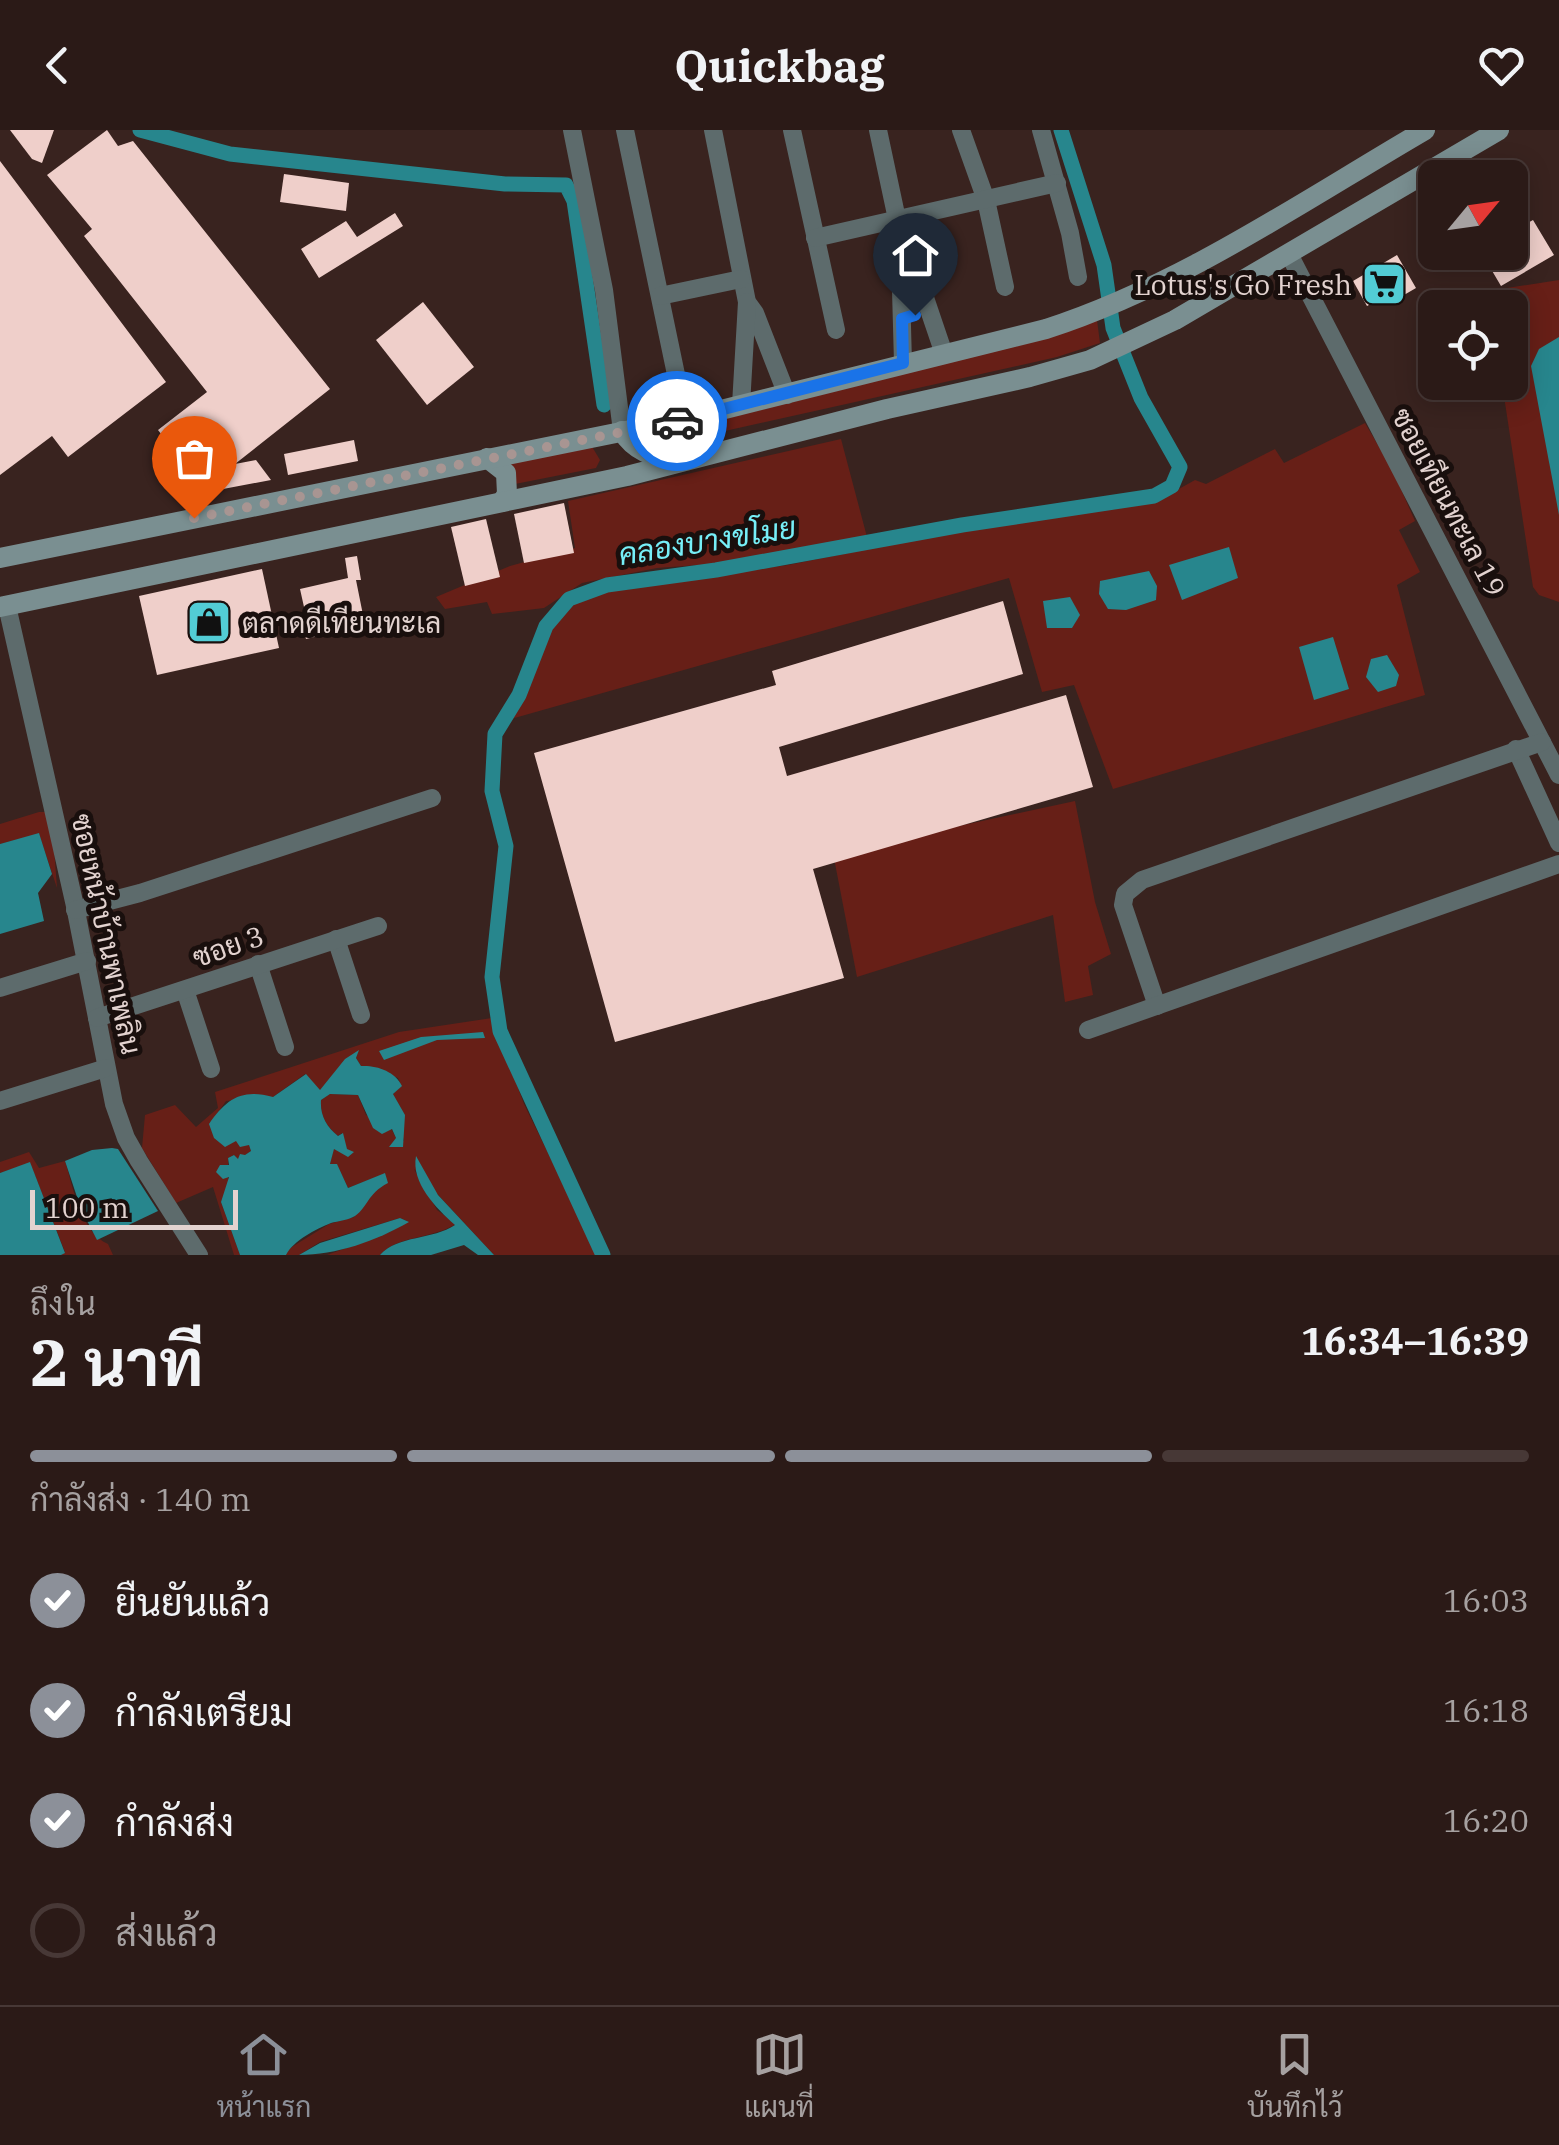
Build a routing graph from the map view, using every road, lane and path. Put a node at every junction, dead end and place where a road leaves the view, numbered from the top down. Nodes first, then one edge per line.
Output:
1 (572, 130) edge
2 (626, 130) edge
3 (712, 130) edge
4 (792, 130) edge
5 (878, 130) edge
6 (961, 130) edge
7 (1041, 130) edge
8 (1425, 130) edge
9 (1499, 130) edge
10 (1056, 183) junction
11 (986, 200) junction
12 (897, 219) junction
13 (815, 238) junction
14 (1289, 254) junction
15 (907, 266) junction
16 (1078, 277) dead end
17 (742, 280) junction
18 (1005, 287) dead end
19 (660, 296) junction
20 (747, 302) junction
21 (930, 314) junction
22 (902, 319) junction
23 (836, 330) dead end
24 (944, 354) junction
25 (772, 356) junction
26 (745, 361) junction
27 (903, 363) junction
28 (678, 384) dead end
29 (787, 395) junction
30 (741, 405) junction
31 (622, 431) junction
32 (487, 458) junction
33 (682, 462) junction
34 (502, 502) junction
35 (0, 558) edge
36 (4, 606) edge
37 (1542, 742) junction
38 (1516, 749) junction
39 (1559, 776) edge
40 (432, 798) dead end
41 (1559, 842) edge
42 (1559, 864) edge
43 (76, 910) junction
44 (378, 926) dead end
45 (336, 939) junction
46 (86, 962) junction
47 (258, 964) junction
48 (0, 988) edge
49 (185, 990) junction
50 (1157, 1006) junction
51 (361, 1015) dead end
52 (98, 1018) junction
53 (1088, 1030) dead end
54 (285, 1047) dead end
55 (106, 1068) junction
56 (211, 1070) dead end
57 (0, 1101) edge
58 (199, 1255) edge

1 - 31 street
2 - 19 street
3 - 17 street
4 - 13 street
5 - 12 street
6 - 11 street
7 - 10 street
8 - 24 main road
9 - 14 main road
10 - 11 street
10 - 16 street
11 - 12 street
11 - 18 street
12 - 13 street
12 - 15 street
13 - 23 street
14 - 33 main road
14 - 37 street, ซอยเทียนทะเล 19
15 - 21 street
15 - 22 street
17 - 19 street
17 - 20 street
19 - 28 street
20 - 25 street
20 - 26 street
21 - 22 street
21 - 24 street
22 - 27 street
24 - 27 main road
25 - 26 street
25 - 29 street
26 - 30 street
27 - 29 main road
29 - 30 main road
30 - 31 main road
31 - 32 main road
31 - 33 main road
32 - 34 main road
32 - 35 main road
33 - 34 main road
34 - 36 main road
36 - 43 street, ซอยหน้าบ้านพาเพลิน
37 - 38 street
37 - 39 street, ซอยเทียนทะเล 19
38 - 41 street
38 - 50 street
40 - 43 street
42 - 50 street
43 - 46 street, ซอยหน้าบ้านพาเพลิน
44 - 45 street, ซอย 3
45 - 47 street, ซอย 3
45 - 51 street
46 - 48 street
46 - 52 street, ซอยหน้าบ้านพาเพลิน
47 - 49 street, ซอย 3
47 - 54 street
49 - 52 street, ซอย 3
49 - 56 street
50 - 53 street
52 - 55 street, ซอยหน้าบ้านพาเพลิน
55 - 57 street
55 - 58 street, ซอยหน้าบ้านพาเพลิน

